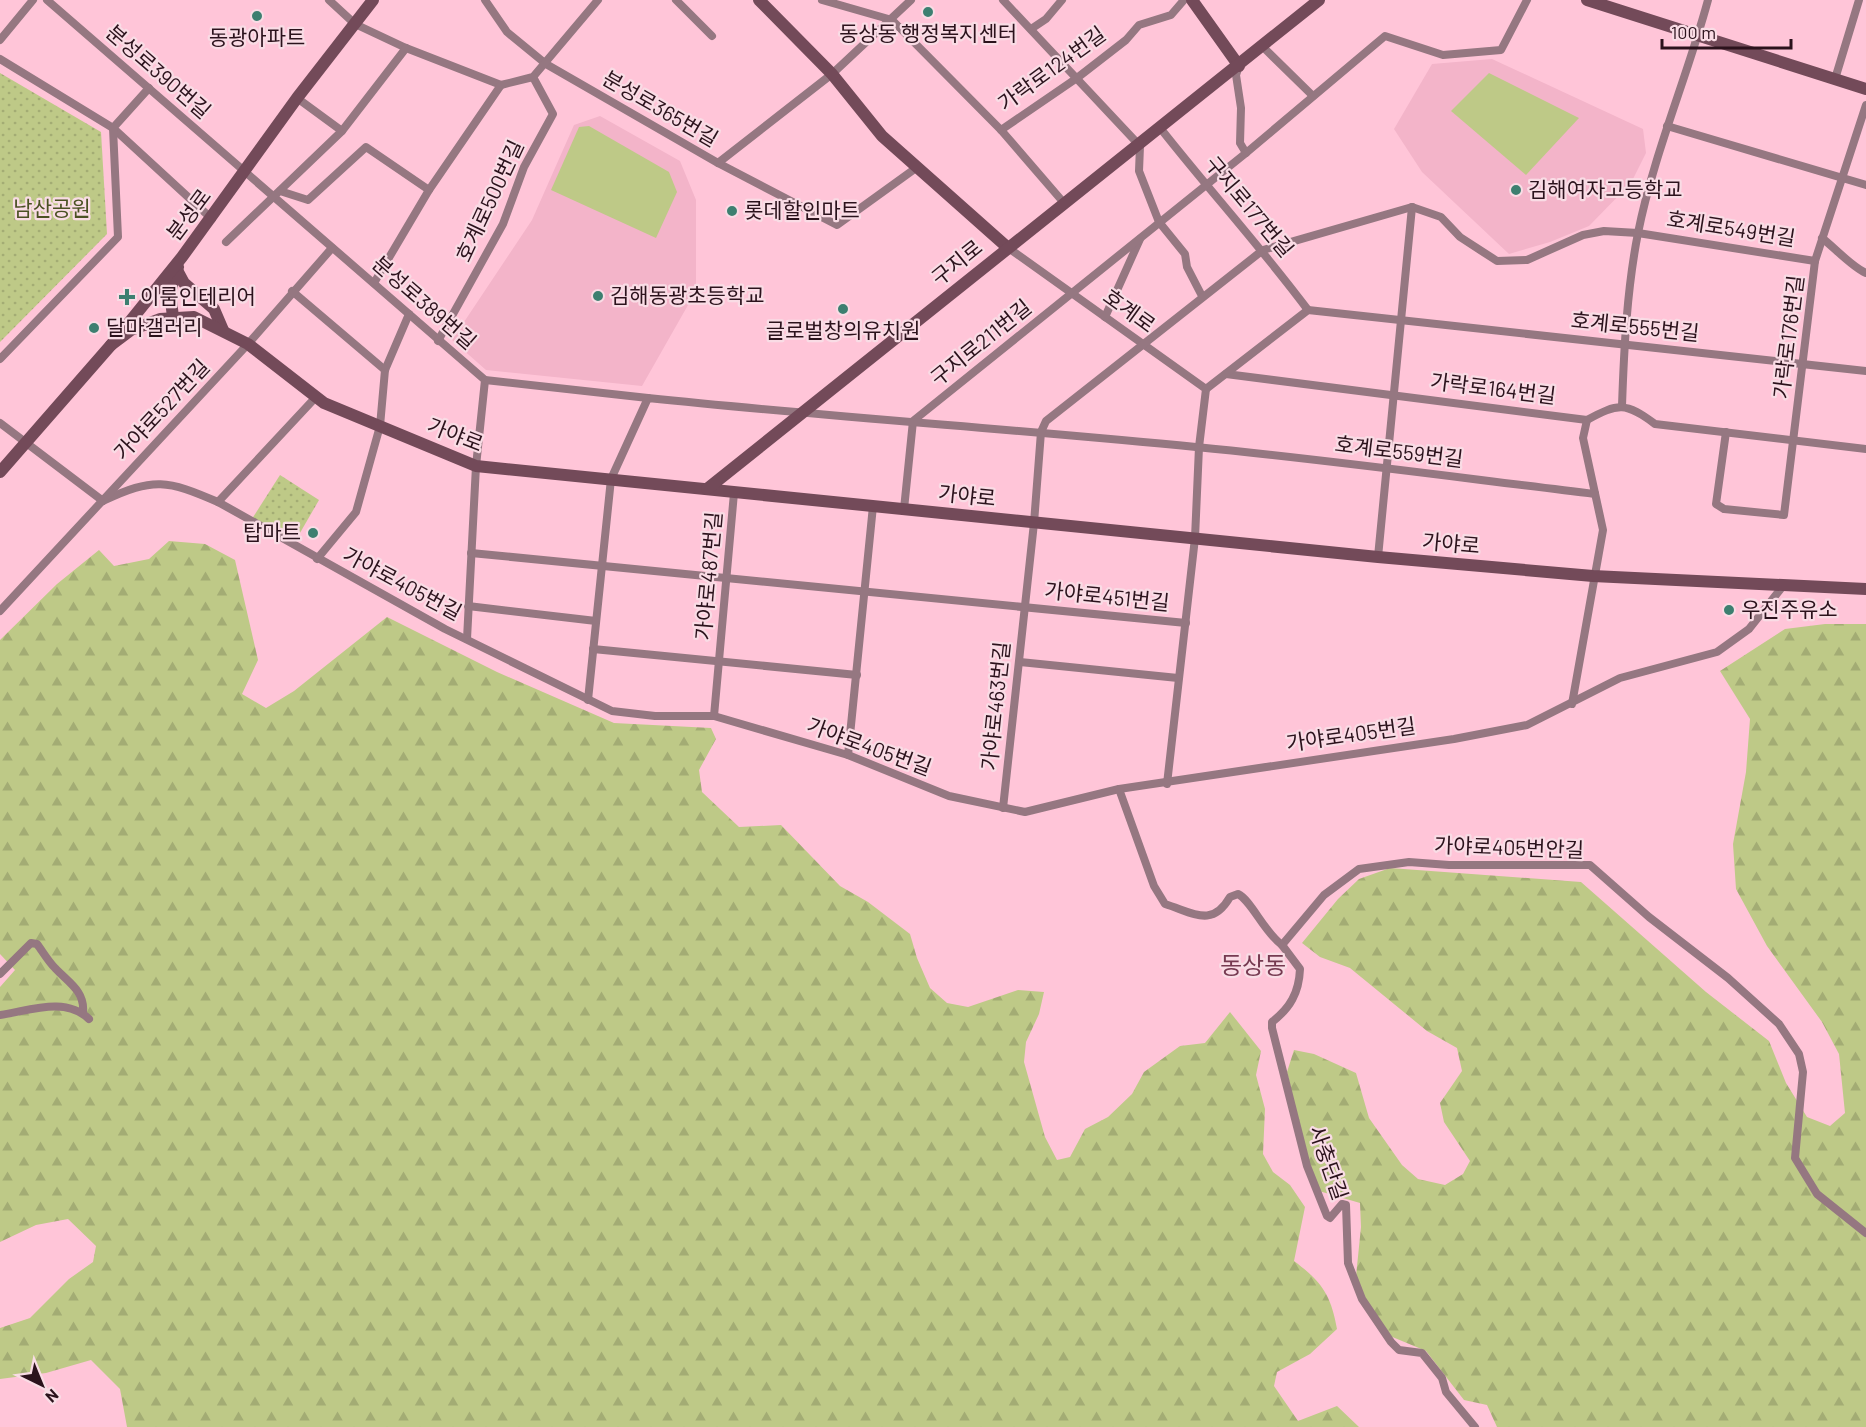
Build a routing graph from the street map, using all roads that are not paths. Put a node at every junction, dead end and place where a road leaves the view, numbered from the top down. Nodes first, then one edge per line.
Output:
1 (33, 0) edge
2 (47, 0) edge
3 (329, 0) edge
4 (373, 0) edge
5 (485, 0) edge
6 (598, 0) edge
7 (676, 0) edge
8 (759, 0) edge
9 (822, 0) edge
10 (911, 0) edge
11 (1003, 0) edge
12 (1062, 0) edge
13 (1184, 0) edge
14 (1192, 0) edge
15 (1319, 0) edge
16 (1527, 0) edge
17 (1587, 0) edge
18 (1708, 0) edge
19 (1859, 0) edge
20 (892, 20) junction
21 (355, 24) junction
22 (1031, 29) junction
23 (1698, 35) junction
24 (712, 36) dead end
25 (0, 40) edge
26 (1262, 46) junction
27 (406, 48) junction
28 (0, 59) edge
29 (546, 64) junction
30 (1239, 66) junction
31 (832, 74) junction
32 (532, 77) junction
33 (1077, 78) junction
34 (1835, 79) junction
35 (501, 85) junction
36 (149, 88) junction
37 (1866, 89) edge
38 (1313, 96) junction
39 (297, 98) junction
40 (1866, 105) edge
41 (1668, 126) junction
42 (113, 128) junction
43 (1161, 129) junction
44 (1001, 130) junction
45 (342, 131) junction
46 (1140, 146) junction
47 (1246, 153) junction
48 (718, 163) junction
49 (916, 168) junction
50 (245, 172) junction
51 (1842, 178) junction
52 (1205, 185) junction
53 (1866, 186) edge
54 (429, 190) junction
55 (277, 194) junction
56 (1064, 203) junction
57 (1412, 207) junction
58 (212, 219) junction
59 (1159, 222) junction
60 (1638, 233) junction
61 (1141, 236) junction
62 (1822, 238) junction
63 (226, 242) dead end
64 (332, 248) junction
65 (1007, 248) junction
66 (1263, 250) junction
67 (182, 257) junction
68 (1815, 261) junction
69 (177, 270) junction
70 (1866, 273) edge
71 (374, 283) junction
72 (292, 291) junction
73 (1071, 294) junction
74 (1202, 296) junction
75 (1308, 310) junction
76 (409, 314) junction
77 (172, 317) junction
78 (1106, 317) junction
79 (1401, 320) junction
80 (223, 330) junction
81 (438, 341) junction
82 (248, 344) junction
83 (1141, 344) junction
84 (1624, 344) junction
85 (111, 345) junction
86 (0, 358) edge
87 (1804, 364) junction
88 (385, 370) junction
89 (1866, 371) edge
90 (1226, 374) junction
91 (485, 380) junction
92 (1206, 390) junction
93 (1395, 394) junction
94 (315, 398) junction
95 (648, 398) junction
96 (1622, 406) junction
97 (800, 414) junction
98 (1587, 420) junction
99 (914, 421) junction
100 (0, 423) edge
101 (380, 426) junction
102 (1041, 432) junction
103 (1726, 432) junction
104 (1795, 440) junction
105 (26, 444) junction
106 (1199, 447) junction
107 (1866, 450) edge
108 (476, 466) junction
109 (1387, 469) junction
110 (0, 472) edge
111 (611, 479) junction
112 (707, 489) junction
113 (734, 493) junction
114 (1595, 494) junction
115 (103, 501) junction
116 (218, 502) junction
117 (873, 506) junction
118 (904, 509) junction
119 (1034, 523) junction
120 (1195, 538) junction
121 (471, 553) junction
122 (1378, 557) junction
123 (317, 559) junction
124 (602, 566) junction
125 (1593, 576) junction
126 (727, 579) junction
127 (1783, 586) junction
128 (1866, 589) edge
129 (863, 591) junction
130 (468, 606) junction
131 (1024, 607) junction
132 (0, 611) edge
133 (596, 621) junction
134 (1186, 623) junction
135 (467, 639) junction
136 (593, 649) junction
137 (720, 662) junction
138 (1020, 662) junction
139 (857, 675) junction
140 (1178, 678) junction
141 (588, 700) junction
142 (1572, 704) junction
143 (714, 716) junction
144 (848, 755) junction
145 (1167, 783) junction
146 (1119, 789) junction
147 (1004, 808) junction
148 (1282, 945) junction
149 (0, 974) edge
150 (0, 1015) edge
151 (1866, 1233) edge
152 (1475, 1427) edge

1 - 25 street
2 - 36 street, 분성로390번길
3 - 21 street
4 - 21 main road, 분성로
5 - 29 street, 분성로365번길
6 - 29 street
7 - 24 street
8 - 31 main road, 호계로
9 - 20 street
10 - 20 street
11 - 22 street
12 - 22 street
13 - 33 street, 가락로124번길
14 - 30 main road
15 - 26 main road, 구지로
16 - 38 street, 구지로211번길
17 - 23 main road
18 - 23 street
19 - 34 street
20 - 31 street
20 - 44 street
21 - 27 street
21 - 39 main road, 분성로
22 - 33 street
23 - 34 main road
23 - 41 street
26 - 30 main road, 구지로
26 - 38 street
27 - 35 street
27 - 45 street
28 - 42 street
29 - 32 street
29 - 48 street, 분성로365번길
30 - 43 main road, 구지로
30 - 47 street
31 - 48 street
31 - 49 main road, 호계로
32 - 35 street
32 - 81 street, 호계로500번길
33 - 44 street, 가락로124번길
33 - 46 street
34 - 37 main road
35 - 54 street
36 - 42 street
36 - 50 street, 분성로390번길
38 - 47 street, 구지로211번길
39 - 45 street
39 - 50 main road, 분성로
40 - 51 street, 가락로176번길
41 - 51 street
41 - 60 street
42 - 58 street
42 - 86 street
43 - 46 main road, 구지로
43 - 52 street, 구지로177번길
44 - 56 street
45 - 55 street
46 - 56 main road, 구지로
46 - 59 street
47 - 52 street, 구지로211번길
48 - 49 street, 분성로365번길
49 - 65 main road, 호계로
50 - 55 street, 분성로389번길
50 - 58 main road, 분성로
51 - 53 street
51 - 62 street, 가락로176번길
52 - 59 street, 구지로211번길
52 - 66 street, 구지로177번길
54 - 55 street
54 - 71 street
55 - 63 street
55 - 64 street, 분성로389번길
56 - 65 main road, 구지로
57 - 60 street, 호계로549번길
57 - 66 street
57 - 79 street
58 - 67 main road, 분성로
59 - 61 street, 구지로211번길
59 - 74 street
60 - 68 street, 호계로549번길
60 - 84 street
61 - 73 street, 구지로211번길
61 - 78 street
62 - 68 street, 가락로176번길
62 - 70 street
64 - 71 street, 분성로389번길
64 - 72 street, 가야로527번길
65 - 73 street, 호계로
65 - 97 main road, 구지로
66 - 74 street
66 - 75 street, 구지로177번길
67 - 69 main road
67 - 85 main road, 분성로
68 - 87 street, 가락로176번길
69 - 77 main road
69 - 80 main road
71 - 76 street, 분성로389번길
72 - 82 street, 가야로527번길
72 - 88 street
73 - 78 street, 호계로
73 - 99 street, 구지로211번길
74 - 83 street
75 - 79 street, 호계로555번길
75 - 90 street
76 - 81 street, 분성로389번길
76 - 88 street
77 - 80 main road, 가야로
77 - 85 main road, 가야로
78 - 83 street, 호계로
79 - 84 street, 호계로555번길
79 - 93 street
80 - 82 main road, 가야로
81 - 91 street, 분성로389번길
82 - 94 main road, 가야로
82 - 115 street, 가야로527번길
83 - 92 street, 호계로
83 - 102 street
84 - 87 street, 호계로555번길
84 - 96 street
85 - 105 main road, 분성로
87 - 89 street, 호계로555번길
87 - 104 street, 가락로176번길
88 - 101 street
90 - 92 street
90 - 93 street
91 - 95 street
91 - 108 street
92 - 106 street
93 - 98 street, 가락로164번길
93 - 109 street
94 - 101 main road, 가야로
94 - 116 street
95 - 97 street
95 - 111 street
96 - 98 street
96 - 103 street
97 - 99 street
97 - 112 main road, 구지로
98 - 114 street
99 - 102 street
99 - 118 street
100 - 105 street
101 - 108 main road, 가야로
101 - 123 street
102 - 106 street
102 - 119 street
103 - 104 street
103 - 104 street, 가락로176번길
104 - 107 street
105 - 110 main road, 분성로
105 - 115 street
106 - 109 street, 호계로559번길
106 - 120 street
108 - 111 main road, 가야로
108 - 121 street
109 - 114 street, 호계로559번길
109 - 122 street
111 - 112 main road, 가야로
111 - 124 street
112 - 113 main road, 가야로
113 - 117 main road, 가야로
113 - 126 street, 가야로487번길
114 - 125 street
115 - 116 street, 가야로405번길
115 - 132 street, 가야로405번길
116 - 123 street, 가야로405번길
117 - 118 main road, 가야로
117 - 129 street
118 - 119 main road, 가야로
119 - 120 main road, 가야로
119 - 131 street, 가야로463번길
120 - 122 main road, 가야로
120 - 134 street, 가야로451번길
121 - 124 street
121 - 130 street
122 - 125 main road, 가야로
123 - 135 street, 가야로405번길
124 - 126 street
124 - 133 street
125 - 127 main road, 가야로
125 - 142 street
126 - 129 street
126 - 137 street, 가야로487번길
127 - 128 main road, 가야로
127 - 142 street, 가야로405번길
129 - 131 street
129 - 139 street
130 - 133 street
130 - 135 street
131 - 134 street, 가야로451번길
131 - 138 street, 가야로463번길
133 - 136 street
134 - 140 street, 가야로451번길
135 - 141 street, 가야로405번길
136 - 137 street, 가야로487번길
136 - 141 street
137 - 139 street
137 - 143 street, 가야로487번길
138 - 140 street
138 - 147 street, 가야로463번길
139 - 144 street
140 - 145 street, 가야로451번길
141 - 143 street, 가야로405번길
142 - 145 street, 가야로405번길
143 - 144 street, 가야로405번길
144 - 147 street, 가야로405번길
145 - 146 street, 가야로405번길
146 - 147 street, 가야로405번길
146 - 148 street
148 - 151 street, 가야로405번안길
148 - 152 street, 사충단길
149 - 150 street

